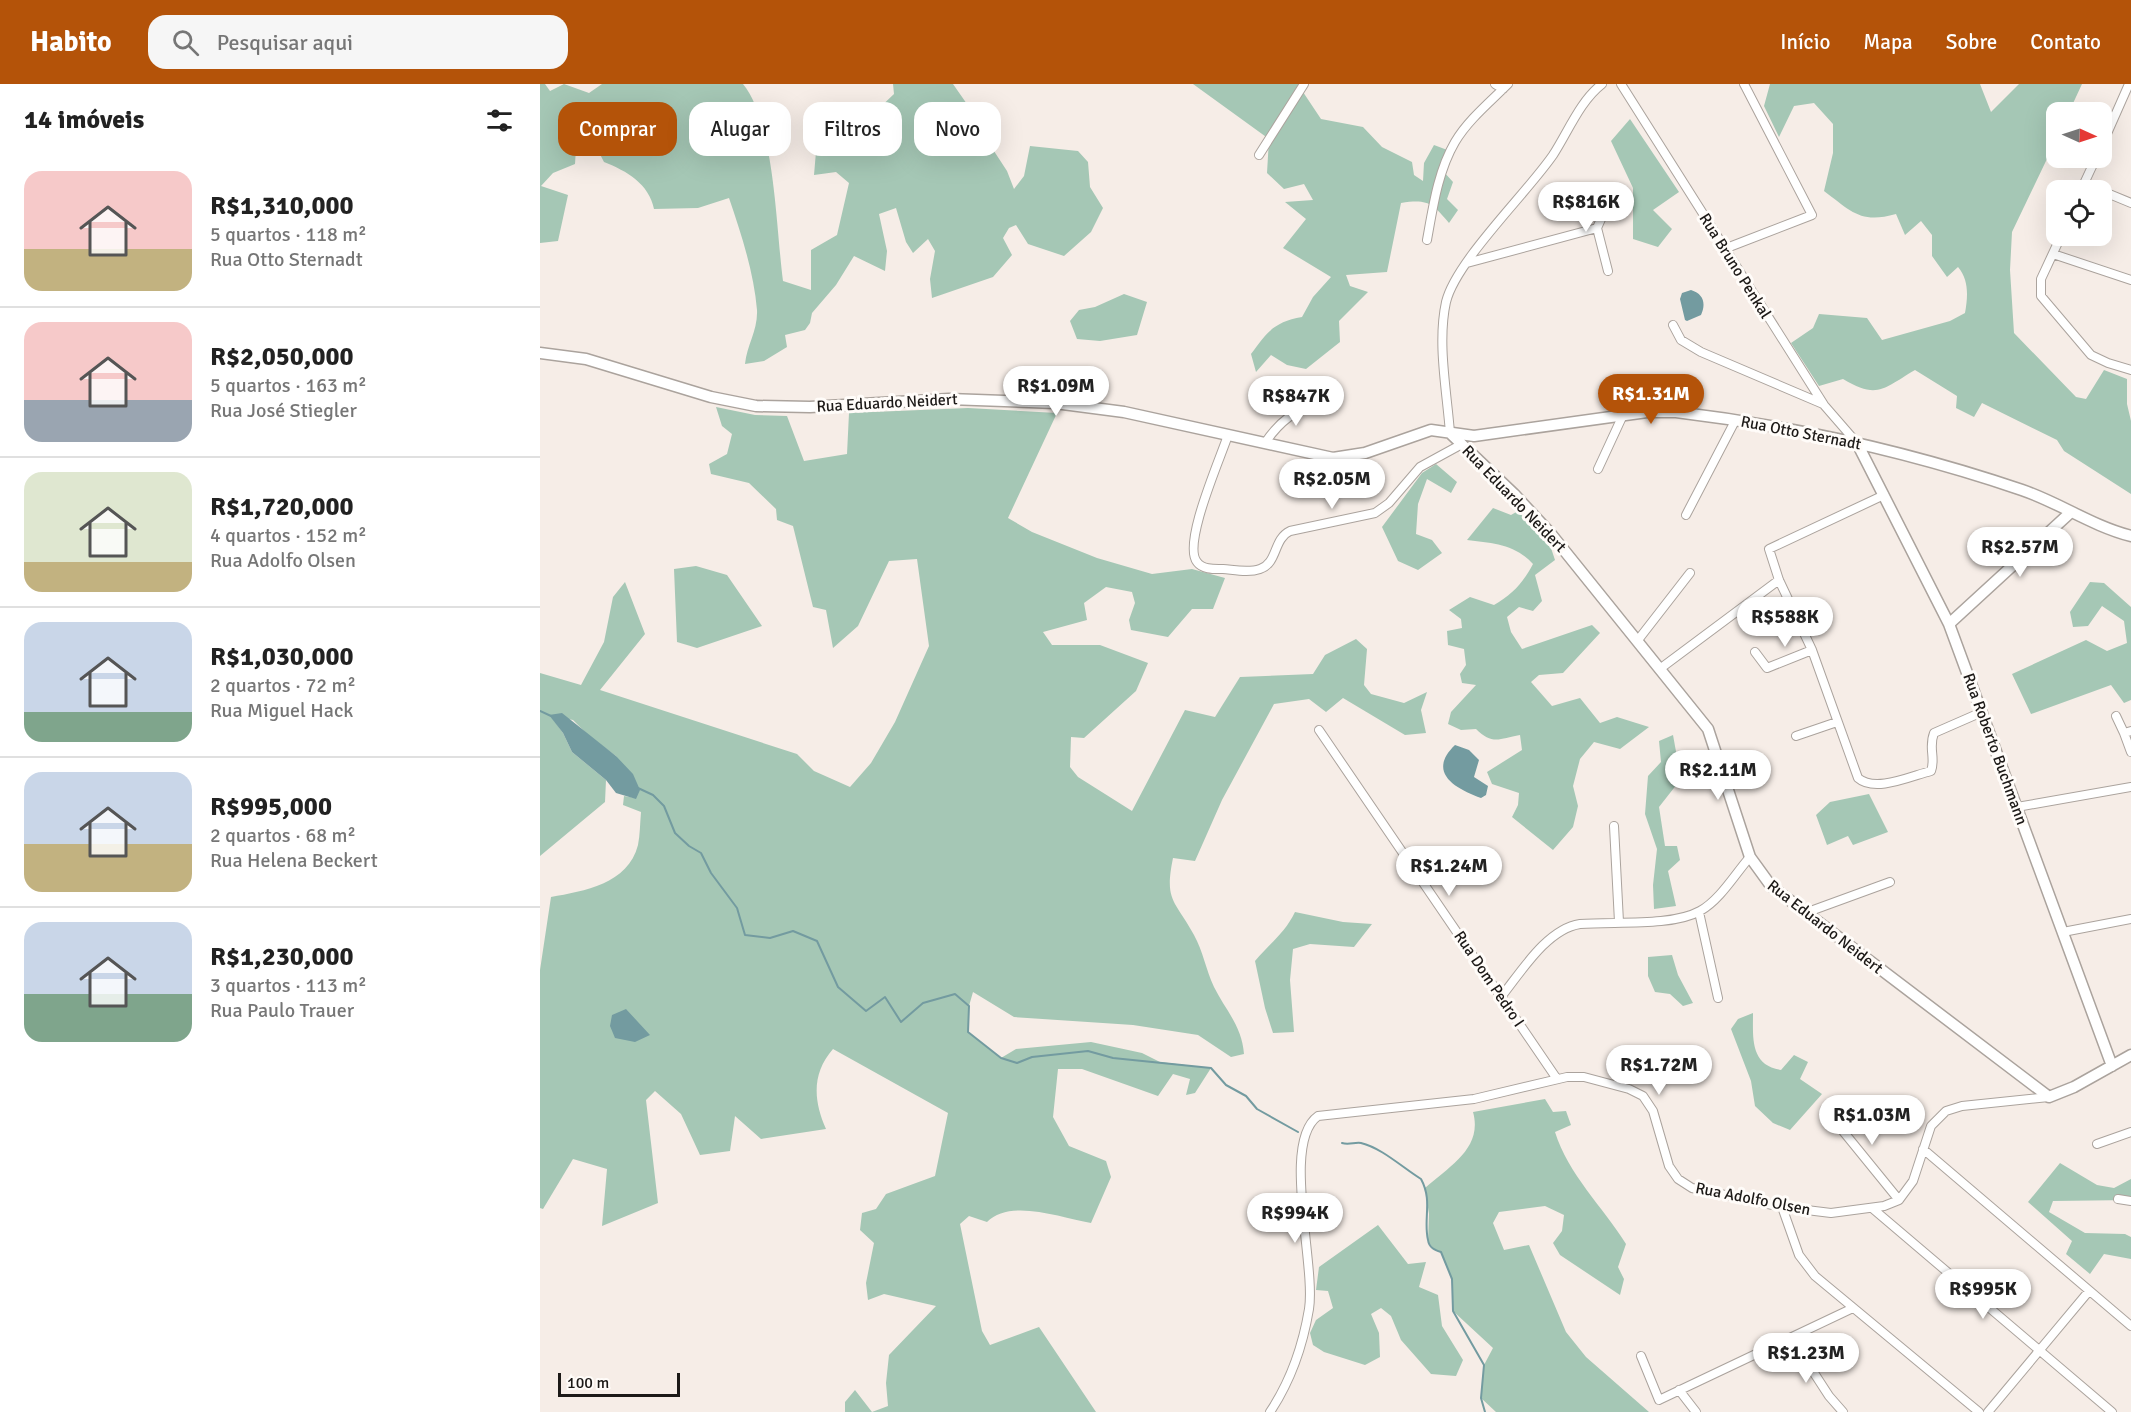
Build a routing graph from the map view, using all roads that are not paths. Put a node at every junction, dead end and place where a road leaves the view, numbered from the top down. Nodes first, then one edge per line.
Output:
1 (1305, 84) edge
2 (1495, 84) edge
3 (1602, 84) edge
4 (1621, 84) edge
5 (1744, 84) edge
6 (2129, 84) edge
7 (1506, 87) edge
8 (2112, 122) edge
9 (1259, 154) dead end
10 (2112, 195) edge
11 (1610, 199) dead end
12 (2131, 203) edge
13 (1598, 228) junction
14 (1426, 240) dead end
15 (2057, 246) edge
16 (1724, 249) junction
17 (2053, 254) junction
18 (1467, 263) junction
19 (1608, 271) dead end
20 (2131, 280) edge
21 (1673, 325) dead end
22 (540, 353) edge
23 (2131, 370) edge
24 (1321, 402) dead end
25 (1824, 405) junction
26 (1623, 415) junction
27 (1735, 421) junction
28 (1450, 434) junction
29 (1228, 435) junction
30 (1857, 442) junction
31 (1265, 443) junction
32 (1462, 444) junction
33 (1598, 469) dead end
34 (1884, 495) junction
35 (2071, 512) junction
36 (1686, 515) dead end
37 (2131, 536) edge
38 (1690, 573) dead end
39 (1779, 580) junction
40 (1949, 624) junction
41 (1638, 640) junction
42 (1812, 650) junction
43 (1755, 652) dead end
44 (1661, 668) junction
45 (1982, 712) junction
46 (2116, 716) dead end
47 (1837, 722) junction
48 (1319, 730) dead end
49 (2127, 732) edge
50 (1796, 736) dead end
51 (2131, 752) edge
52 (2131, 787) edge
53 (2017, 807) junction
54 (1614, 826) dead end
55 (1750, 857) junction
56 (1890, 882) dead end
57 (1699, 912) junction
58 (1803, 913) junction
59 (2131, 919) edge
60 (1619, 922) junction
61 (2063, 932) junction
62 (1501, 996) junction
63 (1718, 998) dead end
64 (2131, 1055) edge
65 (2112, 1066) junction
66 (1557, 1079) junction
67 (2049, 1097) junction
68 (1825, 1108) dead end
69 (2131, 1132) edge
70 (2097, 1144) dead end
71 (1923, 1149) junction
72 (2118, 1199) dead end
73 (1899, 1200) junction
74 (2131, 1201) edge
75 (1782, 1207) junction
76 (1872, 1208) junction
77 (2089, 1291) junction
78 (1853, 1308) junction
79 (2131, 1326) edge
80 (1792, 1339) junction
81 (2039, 1351) junction
82 (1641, 1356) dead end
83 (1679, 1390) junction
84 (1270, 1412) edge
85 (1696, 1412) edge
86 (1843, 1412) edge
87 (1979, 1412) edge
88 (1988, 1412) edge
89 (2112, 1412) edge

1 - 9 street
2 - 7 street
3 - 18 street
4 - 16 street, Rua Bruno Penkal
5 - 16 street
6 - 8 street
7 - 14 street
10 - 12 street
11 - 13 street
13 - 18 street
13 - 19 street
15 - 17 street
16 - 25 street, Rua Bruno Penkal
17 - 20 street
17 - 23 street
18 - 28 street
21 - 25 street
22 - 29 street, Rua Eduardo Neidert
24 - 31 street
25 - 30 street, Rua Bruno Penkal
26 - 27 street, Rua Otto Sternadt
26 - 28 street, Rua Otto Sternadt
26 - 33 street
27 - 30 street, Rua Otto Sternadt
27 - 36 street
28 - 31 street, Rua Eduardo Neidert
28 - 32 street, Rua Eduardo Neidert
29 - 31 street, Rua Eduardo Neidert
29 - 32 street
30 - 34 street, Rua Roberto Buchmann
30 - 35 street, Rua Otto Sternadt
32 - 41 street, Rua Eduardo Neidert
34 - 39 street
34 - 40 street, Rua Roberto Buchmann
35 - 37 street, Rua Otto Sternadt
35 - 40 street
38 - 41 street
39 - 42 street
39 - 44 street
40 - 45 street, Rua Roberto Buchmann
41 - 44 street, Rua Eduardo Neidert
42 - 43 street
42 - 47 street
44 - 55 street, Rua Eduardo Neidert
45 - 47 street
45 - 53 street, Rua Roberto Buchmann
46 - 49 street
47 - 50 street
48 - 62 street, Rua Dom Pedro I
49 - 51 street
52 - 53 street
53 - 61 street, Rua Roberto Buchmann
54 - 60 street
55 - 57 street
55 - 58 street, Rua Eduardo Neidert
56 - 58 street
57 - 60 street
57 - 63 street
58 - 67 street, Rua Eduardo Neidert
59 - 61 street
60 - 62 street
61 - 65 street, Rua Roberto Buchmann
62 - 66 street, Rua Dom Pedro I
64 - 65 street
65 - 67 street
66 - 75 street, Rua Adolfo Olsen
66 - 84 street, Rua Adolfo Olsen
67 - 71 street
68 - 73 street
69 - 70 street
71 - 73 street
71 - 77 street
72 - 74 street
73 - 76 street, Rua Adolfo Olsen
75 - 76 street, Rua Adolfo Olsen
75 - 78 street
76 - 81 street
77 - 79 street
77 - 81 street
78 - 80 street
78 - 87 street
80 - 83 street
80 - 86 street
81 - 88 street
81 - 89 street
82 - 83 street
83 - 85 street

